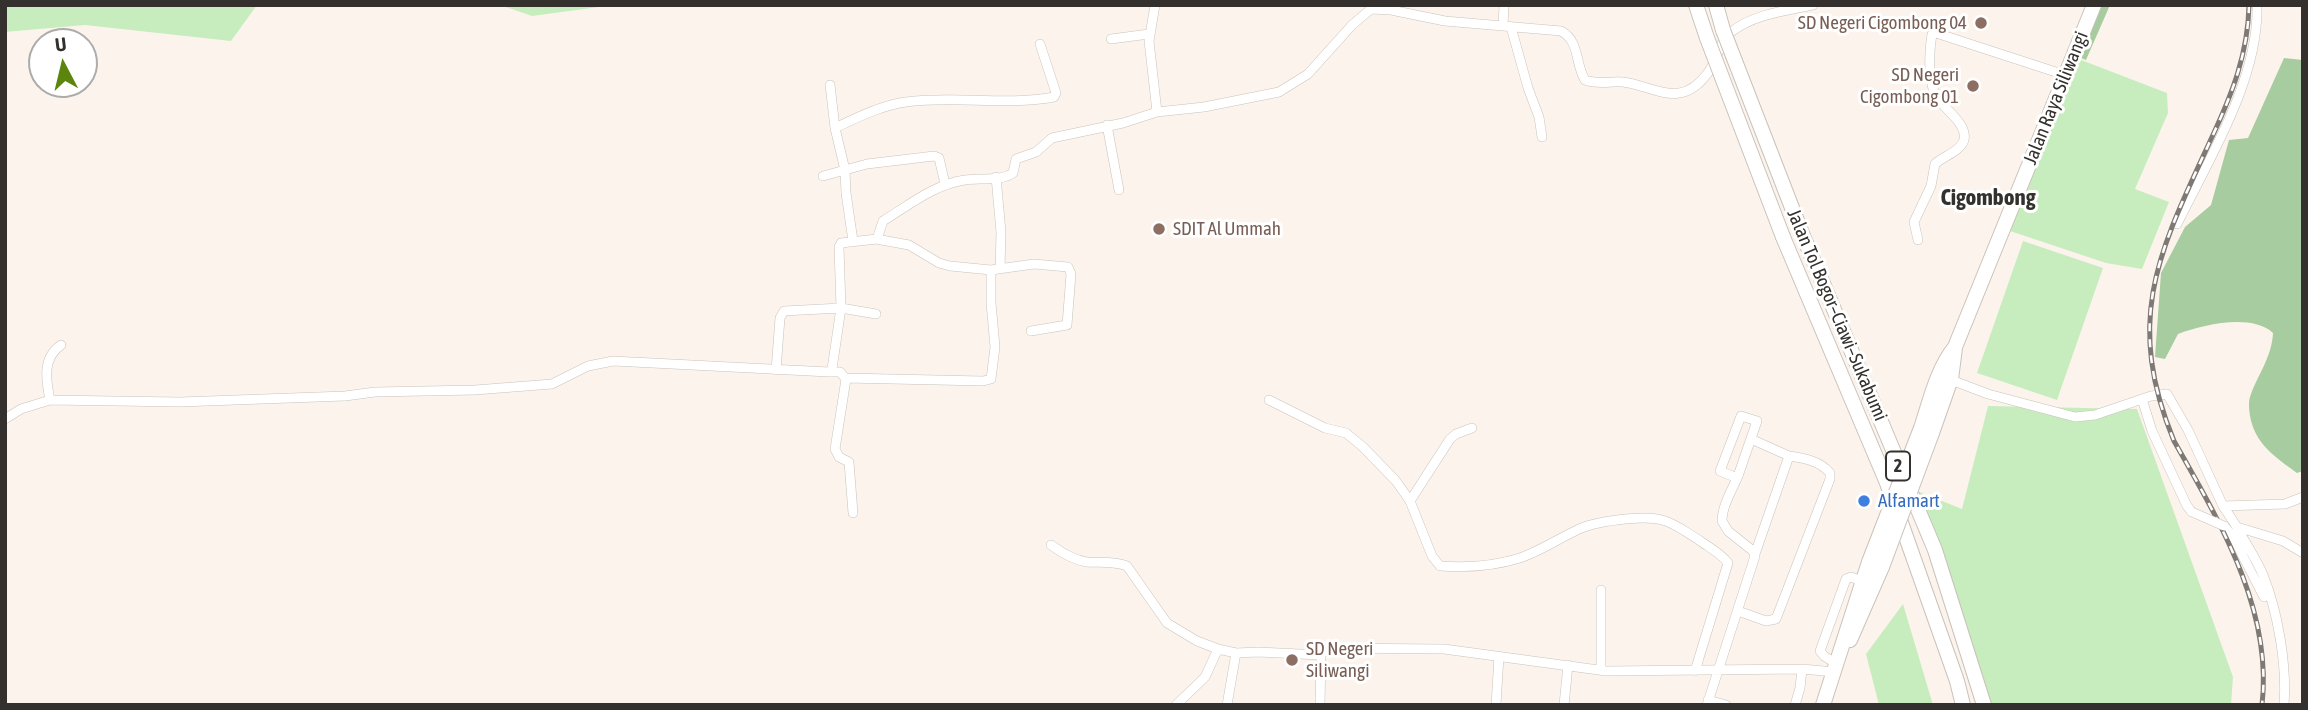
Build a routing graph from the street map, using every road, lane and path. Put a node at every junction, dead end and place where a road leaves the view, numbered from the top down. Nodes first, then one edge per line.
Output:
1 (1155, 5) edge
2 (1504, 5) edge
3 (1696, 5) edge
4 (1716, 5) edge
5 (1813, 5) edge
6 (2094, 5) edge
7 (2257, 5) edge
8 (1410, 9) edge
9 (1507, 27) junction
10 (1149, 34) junction
11 (1111, 39) dead end
12 (1040, 44) dead end
13 (2065, 75) junction
14 (830, 85) dead end
15 (1157, 112) junction
16 (1107, 125) junction
17 (835, 128) junction
18 (1542, 137) dead end
19 (845, 170) junction
20 (823, 176) dead end
21 (996, 177) junction
22 (945, 184) junction
23 (1119, 190) dead end
24 (2177, 223) dead end
25 (876, 239) junction
26 (1918, 240) dead end
27 (853, 241) junction
28 (996, 270) junction
29 (841, 308) junction
30 (876, 314) dead end
31 (1031, 331) dead end
32 (61, 345) dead end
33 (776, 370) junction
34 (831, 372) junction
35 (845, 378) junction
36 (1945, 378) junction
37 (2142, 399) junction
38 (50, 400) junction
39 (1269, 400) dead end
40 (5, 419) edge
41 (1472, 428) dead end
42 (1751, 439) junction
43 (1789, 456) junction
44 (1737, 478) junction
45 (2303, 497) edge
46 (1410, 501) junction
47 (2223, 506) junction
48 (853, 513) dead end
49 (2237, 527) junction
50 (1051, 545) dead end
51 (2303, 553) edge
52 (1755, 554) junction
53 (1875, 565) junction
54 (1862, 581) junction
55 (1601, 590) dead end
56 (1738, 611) junction
57 (2278, 638) junction
58 (1218, 649) junction
59 (1236, 653) junction
60 (1321, 654) junction
61 (1499, 656) junction
62 (1838, 663) junction
63 (1568, 665) junction
64 (1802, 669) junction
65 (1601, 670) junction
66 (1720, 670) junction
67 (1695, 671) junction
68 (1957, 681) junction
69 (1707, 702) edge
70 (1176, 705) edge
71 (1227, 705) edge
72 (1320, 705) edge
73 (1496, 705) edge
74 (1564, 705) edge
75 (1726, 705) edge
76 (1795, 705) edge
77 (1823, 705) edge
78 (1954, 705) edge
79 (1963, 705) edge
80 (1984, 705) edge
81 (2284, 705) edge

1 - 10 street
2 - 9 street
3 - 68 highway, Jalan Tol Bogor–Ciawi–Sukabumi / 2, bridge
4 - 80 highway, Jalan Tol Bogor–Ciawi–Sukabumi / 2, bridge
5 - 9 street
6 - 13 highway, Jalan Raya Siliwangi
7 - 24 street
8 - 9 street
8 - 15 street
9 - 18 street
10 - 11 street
10 - 15 street
12 - 17 street
13 - 26 street
13 - 36 highway, Jalan Raya Siliwangi
14 - 17 street
15 - 16 street
16 - 21 street
16 - 23 street
17 - 19 street
19 - 20 street
19 - 22 street
19 - 27 street
21 - 22 street
21 - 28 street
22 - 25 street
25 - 27 street
25 - 28 street
27 - 29 street
28 - 31 street
28 - 35 street
29 - 30 street
29 - 33 street
29 - 34 street
32 - 38 street
33 - 34 street
33 - 38 street
34 - 35 street
35 - 48 street
36 - 37 street
36 - 53 highway, Jalan Raya Siliwangi, bridge
37 - 47 street
37 - 57 street, bridge
38 - 40 street
39 - 46 street
41 - 46 street
42 - 43 street
42 - 44 street
42 - 44 street
43 - 52 street
43 - 56 street
44 - 52 street
45 - 47 street
46 - 67 street
47 - 49 street
49 - 51 street
49 - 57 street
50 - 58 street
52 - 56 street
53 - 54 highway, Jalan Raya Siliwangi
53 - 62 highway, Jalan Raya Siliwangi
54 - 62 highway, Jalan Raya Siliwangi
54 - 62 street
55 - 65 street
56 - 66 street
57 - 81 street
58 - 59 street
58 - 70 street
59 - 60 street
59 - 71 street
60 - 61 street
60 - 72 street
61 - 63 street
61 - 73 street
62 - 64 street
62 - 77 highway, Jalan Raya Siliwangi
63 - 65 street
63 - 74 street
64 - 66 street
64 - 76 street
65 - 67 street
66 - 67 street
66 - 69 street
68 - 78 highway
68 - 79 highway, Jalan Tol Bogor–Ciawi–Sukabumi / 2
69 - 75 street

